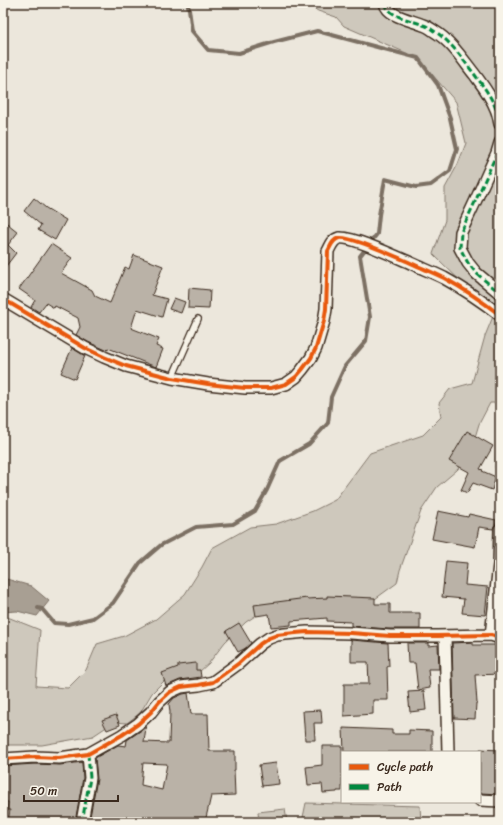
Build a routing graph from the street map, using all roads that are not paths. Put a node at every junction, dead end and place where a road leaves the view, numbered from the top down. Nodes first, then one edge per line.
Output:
1 (385, 3) edge
2 (500, 124) edge
3 (500, 143) edge
4 (500, 294) edge
5 (3, 299) edge
6 (500, 315) edge
7 (198, 319) dead end
8 (172, 378) junction
9 (500, 529) edge
10 (445, 636) junction
11 (496, 636) edge
12 (448, 751) edge
13 (88, 754) junction
14 (3, 759) edge
15 (481, 800) edge
16 (500, 801) edge
17 (82, 822) edge

1 - 2 street
3 - 4 street
5 - 8 street
6 - 8 street
7 - 8 lane
9 - 11 street
10 - 11 street
10 - 12 street
10 - 13 street
13 - 14 street
13 - 17 street
15 - 16 street

